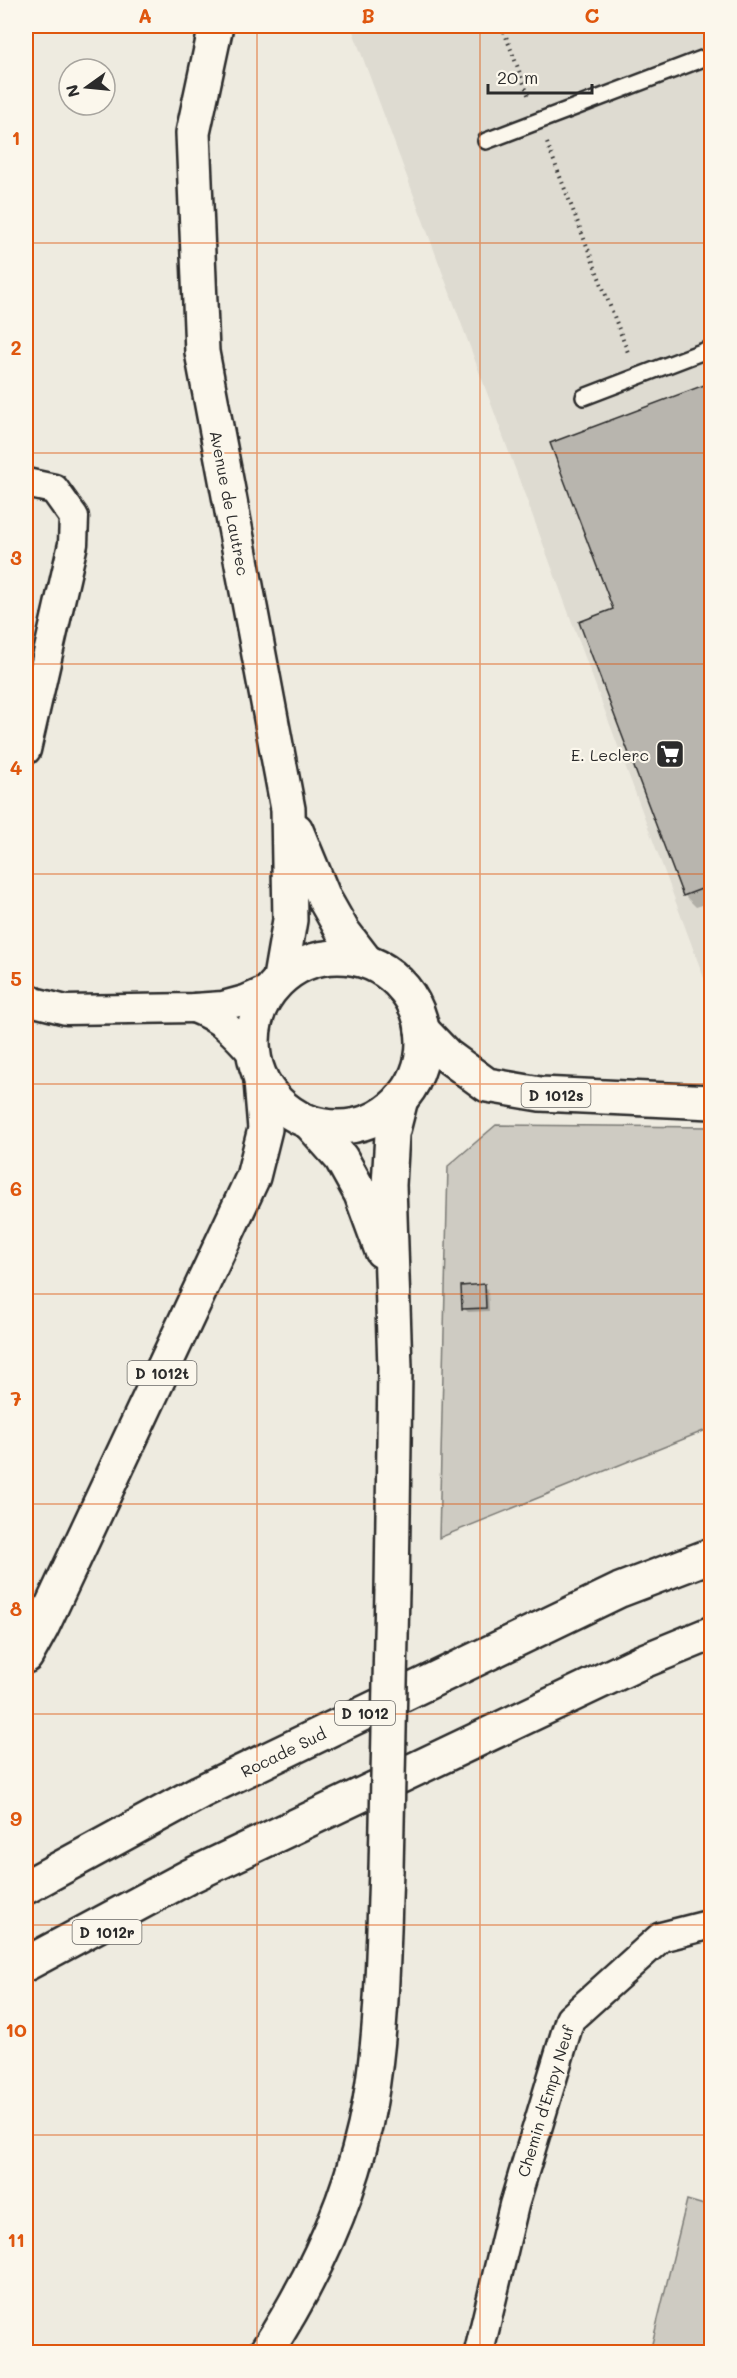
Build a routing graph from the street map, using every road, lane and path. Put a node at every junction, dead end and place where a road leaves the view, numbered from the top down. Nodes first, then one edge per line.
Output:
1 (216, 26) edge
2 (502, 26) edge
3 (711, 55) edge
4 (538, 121) junction
5 (486, 141) dead end
6 (711, 348) edge
7 (637, 377) junction
8 (584, 397) dead end
9 (26, 483) edge
10 (26, 750) edge
11 (288, 809) junction
12 (365, 960) junction
13 (275, 984) junction
14 (26, 996) edge
15 (194, 1008) junction
16 (422, 1030) junction
17 (257, 1067) junction
18 (401, 1099) junction
19 (711, 1102) edge
20 (309, 1122) junction
21 (393, 1287) junction
22 (711, 1555) edge
23 (711, 1633) edge
24 (26, 1656) edge
25 (188, 1877) junction
26 (26, 1887) edge
27 (711, 1924) edge
28 (26, 1964) edge
29 (26, 1986) edge
30 (266, 2352) edge
31 (478, 2352) edge

1 - 11 main road, Avenue de Lautrec
2 - 4 path
3 - 4 lane
4 - 5 lane
4 - 7 path
6 - 7 lane
7 - 8 lane
9 - 10 street
11 - 12 main road
11 - 13 main road, Avenue de Lautrec
12 - 13 main road
12 - 16 main road
13 - 15 street
13 - 17 main road
14 - 15 street
15 - 17 street
16 - 18 main road
16 - 19 main road, D 1012s
17 - 20 main road
17 - 24 main road, D 1012t
18 - 20 main road
18 - 21 main road
20 - 21 main road
21 - 30 main road, bridge
22 - 26 main road, Rocade Sud / D 1012
23 - 25 main road
25 - 28 main road
25 - 29 main road, D 1012r
27 - 31 street, Chemin d'Empy Neuf

